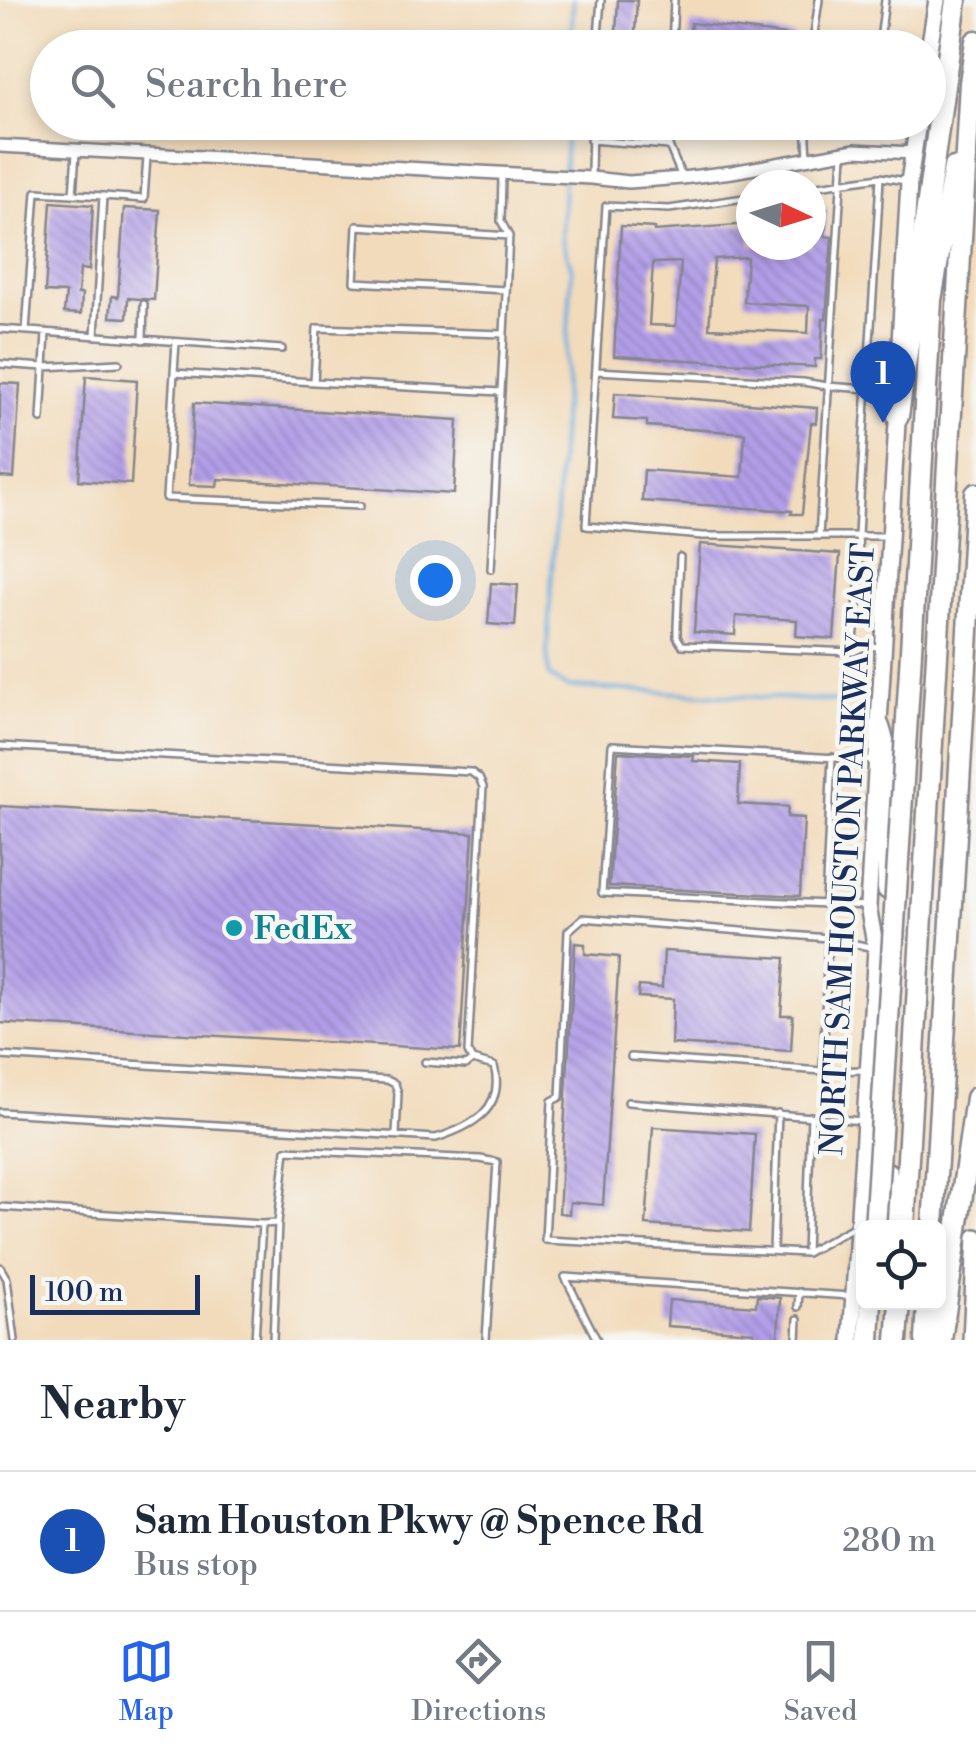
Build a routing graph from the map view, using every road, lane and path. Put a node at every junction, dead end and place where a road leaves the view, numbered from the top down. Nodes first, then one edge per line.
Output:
1 (601, 0) edge
2 (674, 0) edge
3 (819, 0) edge
4 (885, 0) edge
5 (937, 0) edge
6 (956, 0) edge
7 (598, 30) edge
8 (673, 30) edge
9 (815, 30) edge
10 (881, 30) edge
11 (932, 30) edge
12 (976, 41) edge
13 (946, 72) edge
14 (970, 82) junction
15 (590, 140) joint
16 (669, 140) edge
17 (807, 140) edge
18 (915, 140) edge
19 (936, 140) edge
20 (0, 146) edge
21 (669, 146) junction
22 (76, 150) junction
23 (843, 152) junction
24 (913, 153) junction
25 (147, 154) junction
26 (808, 157) junction
27 (761, 166) junction
28 (762, 170) edge
29 (502, 173) junction
30 (880, 177) junction
31 (585, 178) junction
32 (682, 178) junction
33 (909, 182) junction
34 (841, 183) junction
35 (826, 185) edge
36 (73, 194) junction
37 (104, 196) junction
38 (736, 198) edge
39 (509, 236) junction
40 (506, 290) junction
41 (144, 304) dead end
42 (0, 329) edge
43 (26, 331) junction
44 (46, 332) junction
45 (504, 334) junction
46 (95, 336) junction
47 (142, 340) junction
48 (176, 342) junction
49 (282, 349) dead end
50 (119, 363) dead end
51 (0, 364) edge
52 (44, 366) junction
53 (595, 371) junction
54 (174, 374) junction
55 (314, 382) junction
56 (827, 386) junction
57 (866, 389) junction
58 (897, 391) junction
59 (501, 392) junction
60 (898, 416) junction
61 (41, 419) dead end
62 (976, 494) edge
63 (360, 506) dead end
64 (819, 536) junction
65 (858, 536) junction
66 (892, 536) junction
67 (680, 557) dead end
68 (491, 569) dead end
69 (882, 648) junction
70 (852, 652) junction
71 (878, 727) junction
72 (0, 746) edge
73 (832, 757) junction
74 (875, 760) junction
75 (825, 904) junction
76 (868, 906) junction
77 (828, 938) junction
78 (876, 948) junction
79 (0, 1056) edge
80 (631, 1058) dead end
81 (472, 1060) junction
82 (425, 1062) dead end
83 (868, 1070) junction
84 (823, 1071) junction
85 (976, 1098) edge
86 (628, 1102) dead end
87 (0, 1112) edge
88 (778, 1114) junction
89 (811, 1116) junction
90 (866, 1121) junction
91 (396, 1135) junction
92 (0, 1207) edge
93 (866, 1220) edge
94 (866, 1220) edge
95 (887, 1220) edge
96 (904, 1220) edge
97 (933, 1220) edge
98 (278, 1223) junction
99 (262, 1224) junction
100 (856, 1230) edge
101 (976, 1237) edge
102 (772, 1251) junction
103 (806, 1252) junction
104 (975, 1259) edge
105 (0, 1267) edge
106 (799, 1292) junction
107 (856, 1298) edge
108 (798, 1307) dead end
109 (859, 1310) edge
110 (864, 1310) edge
111 (888, 1310) edge
112 (899, 1310) edge
113 (928, 1310) edge
114 (798, 1320) dead end
115 (15, 1340) edge
116 (255, 1340) edge
117 (274, 1340) edge
118 (486, 1340) edge
119 (597, 1340) edge
120 (796, 1340) edge
121 (850, 1340) edge
122 (869, 1340) edge
123 (890, 1340) edge
124 (897, 1340) edge
125 (926, 1340) edge
126 (941, 1340) edge
127 (971, 1340) edge

1 - 7 lane
2 - 8 lane
3 - 9 lane
4 - 10 lane
5 - 11 main road
6 - 13 highway
12 - 14 highway
14 - 93 highway, bridge
14 - 96 highway
15 - 21 lane
15 - 31 lane
16 - 21 lane
17 - 26 lane
18 - 24 main road, NORTH SAM HOUSTON PARKWAY EAST
19 - 60 highway
20 - 22 street
21 - 32 lane
22 - 25 street
22 - 36 lane
23 - 24 street
23 - 26 street
23 - 34 lane
24 - 33 main road, NORTH SAM HOUSTON PARKWAY EAST
25 - 29 street
25 - 37 lane
26 - 27 street
27 - 28 lane
27 - 32 street
29 - 31 street
29 - 39 lane
30 - 33 lane
30 - 34 lane
30 - 57 lane
31 - 32 street
33 - 58 main road, NORTH SAM HOUSTON PARKWAY EAST
34 - 35 lane
34 - 56 lane
36 - 37 lane
36 - 43 lane
37 - 46 lane
38 - 53 lane
39 - 40 lane
39 - 40 lane
40 - 45 lane
41 - 47 lane
42 - 43 lane
43 - 44 lane
44 - 46 lane
44 - 52 lane
45 - 55 lane
45 - 59 lane
46 - 47 lane
47 - 48 lane
48 - 49 lane
48 - 54 lane
50 - 52 lane
51 - 52 lane
52 - 61 lane
53 - 56 lane
53 - 64 lane
54 - 55 lane
54 - 63 lane
55 - 59 lane
56 - 57 lane
56 - 64 lane
57 - 58 lane
57 - 65 lane
58 - 60 main road, NORTH SAM HOUSTON PARKWAY EAST
59 - 68 lane
60 - 66 main road, NORTH SAM HOUSTON PARKWAY EAST
62 - 97 highway
64 - 65 lane
65 - 66 lane
65 - 70 lane
66 - 69 main road, NORTH SAM HOUSTON PARKWAY EAST
67 - 70 lane
69 - 70 lane
69 - 71 main road, NORTH SAM HOUSTON PARKWAY EAST
71 - 74 main road, NORTH SAM HOUSTON PARKWAY EAST
71 - 95 highway
72 - 81 lane
73 - 74 lane
73 - 75 lane
73 - 75 lane
74 - 76 main road, NORTH SAM HOUSTON PARKWAY EAST
75 - 76 lane
76 - 78 main road, NORTH SAM HOUSTON PARKWAY EAST
77 - 78 lane
77 - 84 lane
77 - 102 lane
78 - 83 main road, NORTH SAM HOUSTON PARKWAY EAST
79 - 91 lane
80 - 84 lane
81 - 82 lane
81 - 91 lane
83 - 84 lane
83 - 90 main road, NORTH SAM HOUSTON PARKWAY EAST
85 - 126 highway
86 - 88 lane
87 - 91 lane
88 - 89 lane
88 - 102 lane
89 - 90 lane
89 - 103 lane
90 - 94 main road, NORTH SAM HOUSTON PARKWAY EAST
92 - 99 lane
98 - 99 lane
98 - 117 lane
98 - 118 lane
99 - 116 lane
100 - 103 lane
101 - 104 main road
102 - 103 lane
104 - 127 main road
105 - 115 lane
106 - 107 lane
106 - 108 lane
106 - 119 lane
109 - 121 main road, NORTH SAM HOUSTON PARKWAY EAST
110 - 122 highway
111 - 123 highway
112 - 124 highway
113 - 125 highway
114 - 120 lane

